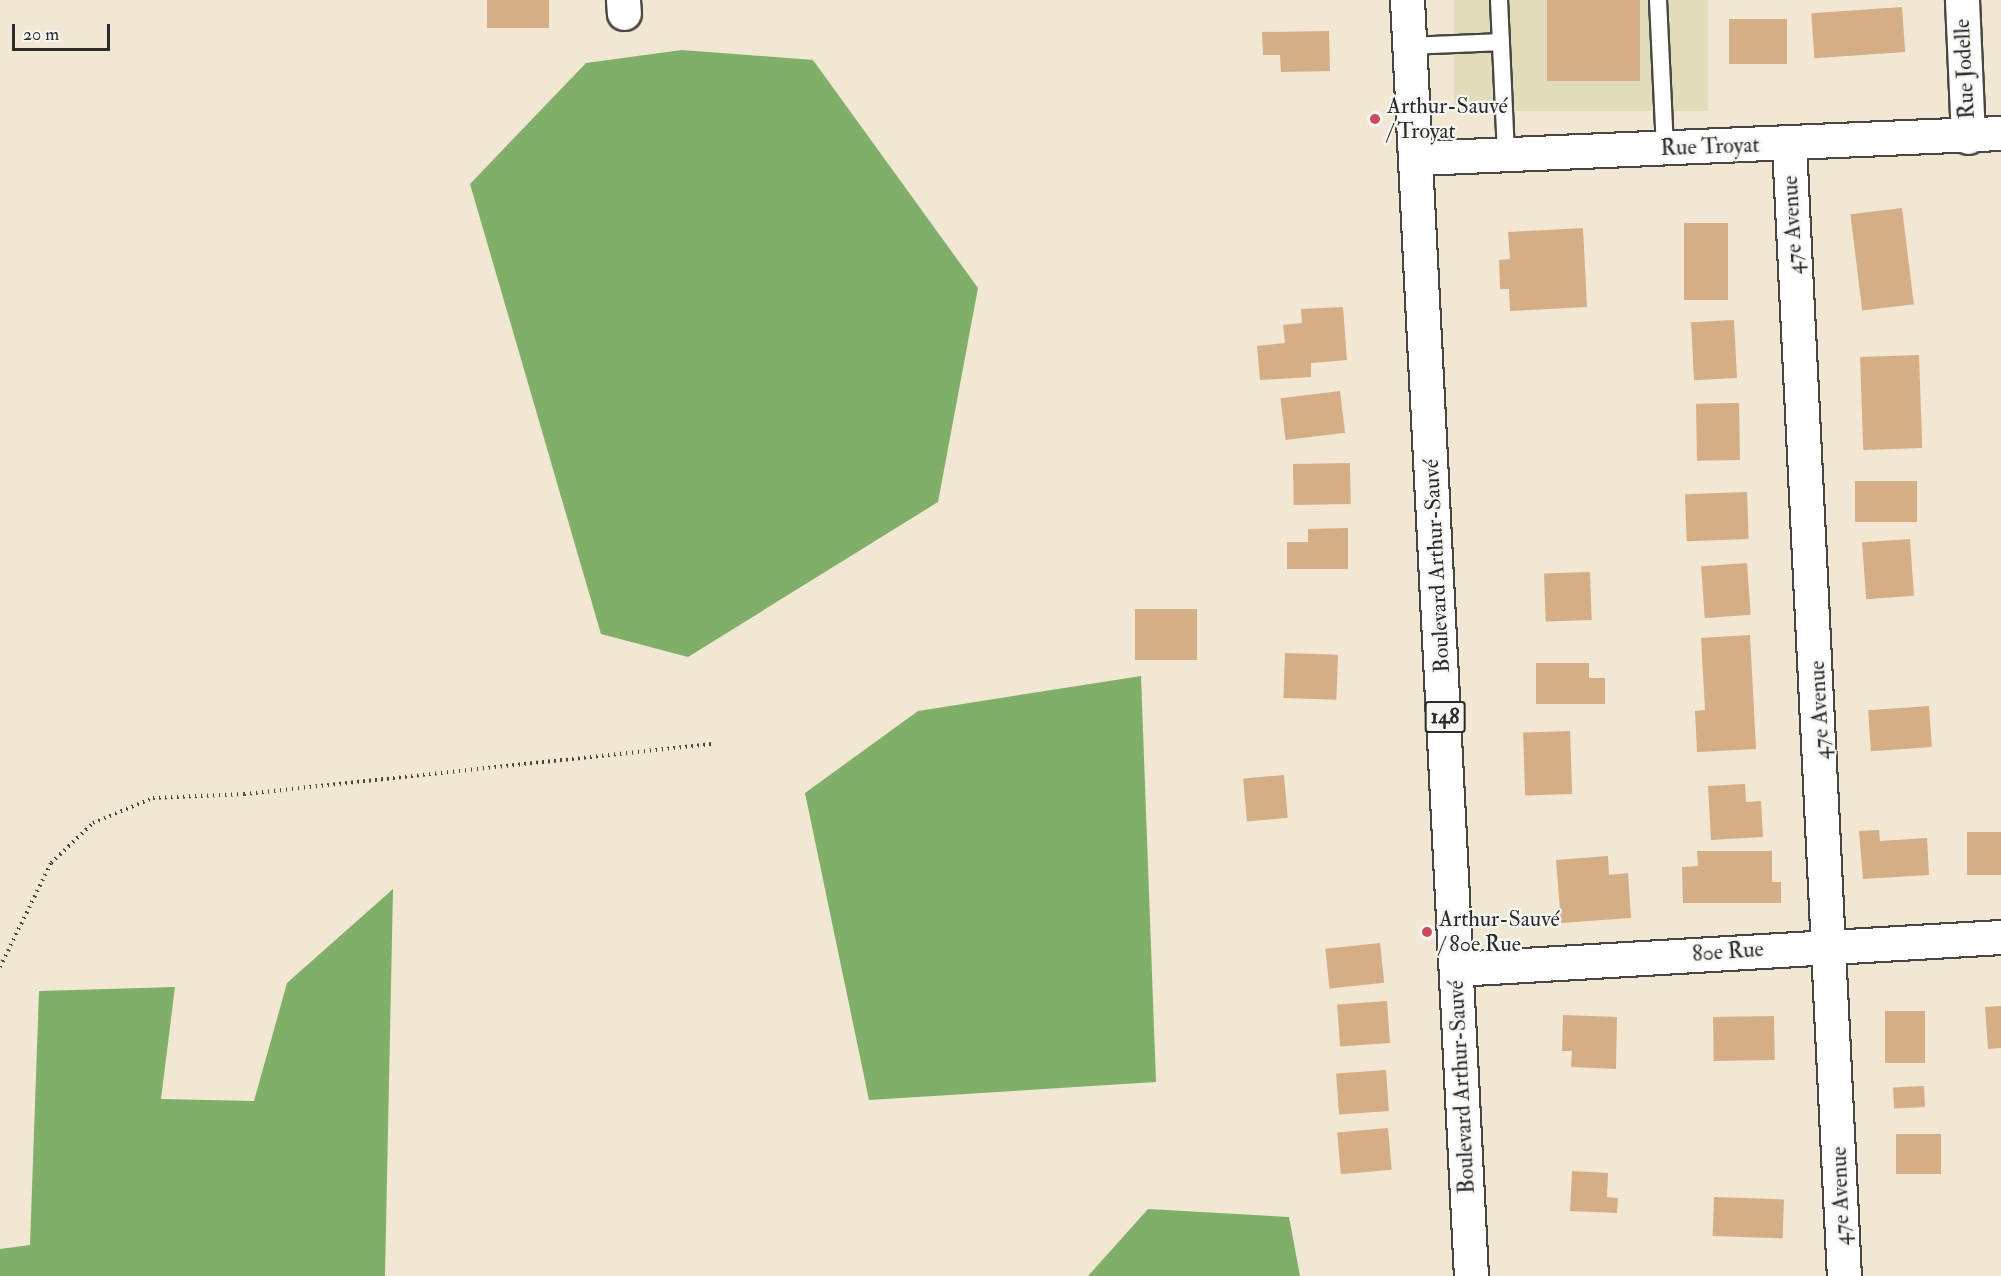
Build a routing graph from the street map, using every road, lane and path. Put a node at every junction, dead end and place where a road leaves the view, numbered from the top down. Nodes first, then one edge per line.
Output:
1 (1407, 0) edge
2 (1499, 0) edge
3 (1658, 0) edge
4 (1962, 0) edge
5 (1501, 42) junction
6 (1410, 46) junction
7 (2001, 133) edge
8 (1968, 137) junction
9 (1789, 145) junction
10 (1665, 148) junction
11 (1506, 154) junction
12 (1418, 158) junction
13 (714, 744) dead end
14 (2001, 937) edge
15 (1832, 946) junction
16 (0, 967) edge
17 (1456, 969) junction
18 (1471, 1276) edge
19 (1844, 1276) edge

1 - 6 street, Boulevard Arthur-Sauvé / 148
2 - 5 lane
3 - 10 lane
4 - 8 street, Rue Jodelle
5 - 6 lane
5 - 11 lane
6 - 12 street, Boulevard Arthur-Sauvé / 148
7 - 8 street, Rue Troyat
8 - 9 street, Rue Troyat
9 - 10 street, Rue Troyat
9 - 15 street, 47e Avenue
10 - 11 street, Rue Troyat
11 - 12 street, Rue Troyat
12 - 17 street, Boulevard Arthur-Sauvé / 148
13 - 16 path
14 - 15 street, 80e Rue
15 - 17 street, 80e Rue
15 - 19 street, 47e Avenue
17 - 18 street, Boulevard Arthur-Sauvé / 148

